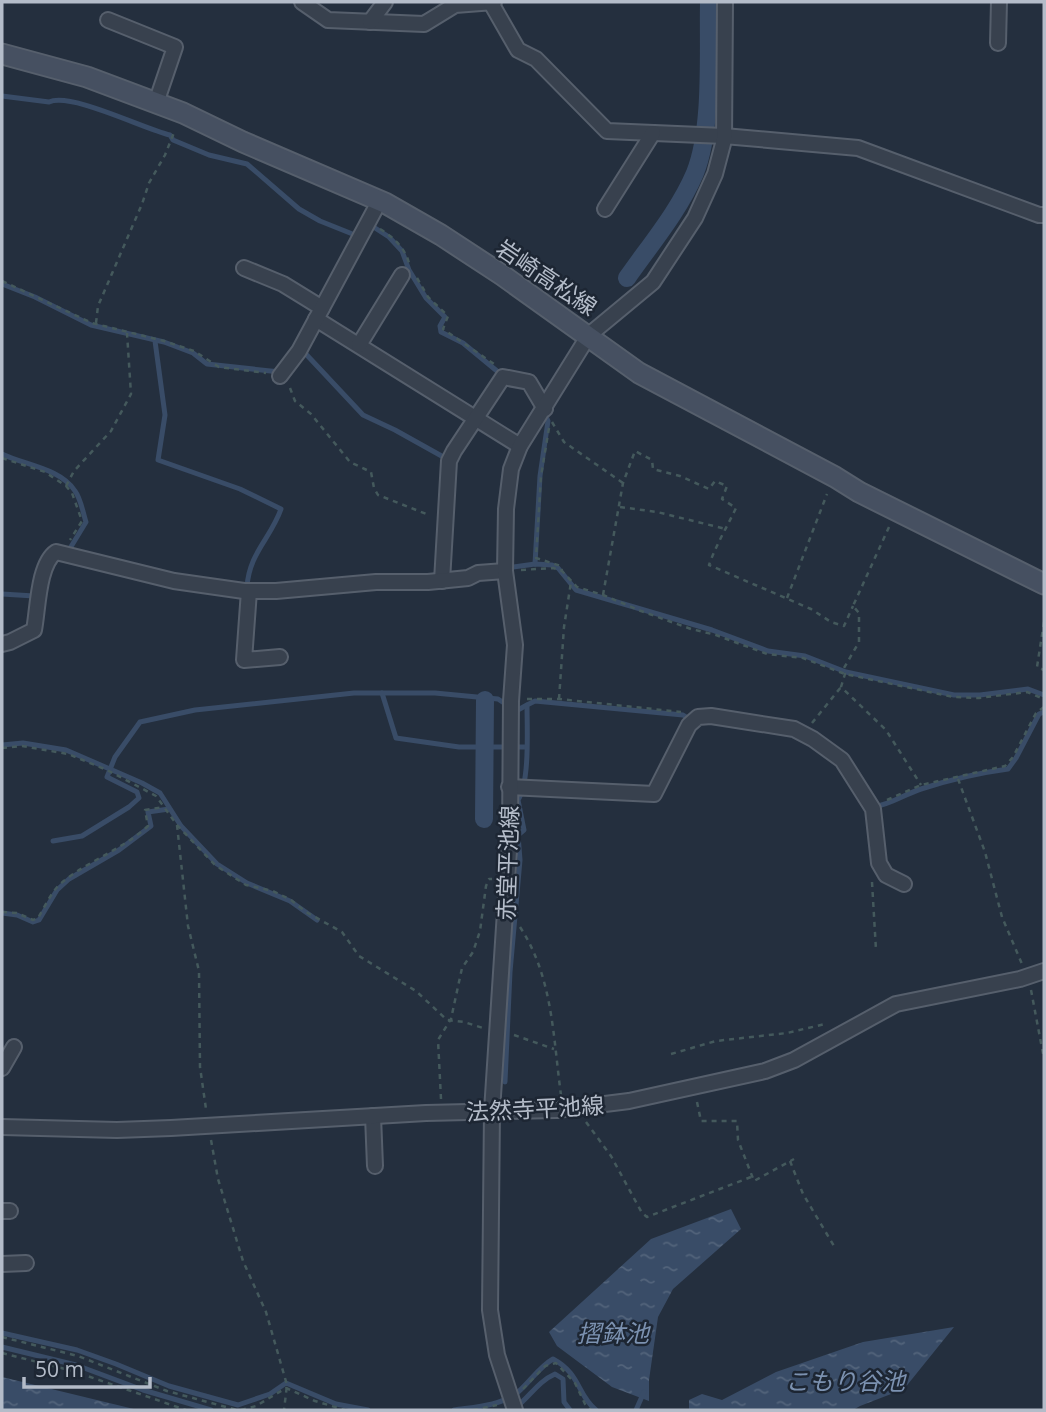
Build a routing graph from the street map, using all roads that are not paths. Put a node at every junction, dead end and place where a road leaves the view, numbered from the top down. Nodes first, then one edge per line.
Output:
1 (302, 2) edge
2 (385, 2) edge
3 (492, 2) edge
4 (725, 2) edge
5 (999, 2) edge
6 (454, 3) edge
7 (108, 20) dead end
8 (370, 22) junction
9 (998, 43) dead end
10 (2, 54) edge
11 (156, 103) junction
12 (653, 133) junction
13 (712, 135) junction
14 (380, 200) junction
15 (605, 209) dead end
16 (1044, 215) edge
17 (244, 268) dead end
18 (402, 275) dead end
19 (319, 314) junction
20 (589, 335) junction
21 (359, 345) junction
22 (280, 376) road end
23 (545, 409) junction
24 (475, 416) junction
25 (520, 446) junction
26 (505, 571) junction
27 (442, 581) junction
28 (1044, 584) edge
29 (249, 591) junction
30 (2, 643) edge
31 (280, 657) dead end
32 (509, 787) junction
33 (904, 884) dead end
34 (1044, 971) edge
35 (14, 1046) dead end
36 (2, 1068) edge
37 (492, 1111) junction
38 (373, 1116) junction
39 (2, 1127) edge
40 (375, 1166) dead end
41 (2, 1264) edge
42 (26, 1264) dead end
43 (512, 1403) edge

1 - 8 street
2 - 8 street
3 - 6 street
3 - 12 street
4 - 13 street, 赤堂平池線
5 - 9 street
6 - 8 street
7 - 11 street
10 - 11 main road, 岩崎高松線
11 - 14 main road, 岩崎高松線
12 - 13 street
12 - 15 street
13 - 16 street
13 - 20 street, 赤堂平池線
14 - 19 street
14 - 20 main road, 岩崎高松線
17 - 19 street
18 - 21 street
19 - 21 street
19 - 22 street
20 - 23 street, 赤堂平池線
20 - 28 main road, 岩崎高松線
21 - 24 street
23 - 24 street
23 - 25 street, 赤堂平池線
24 - 25 street
24 - 27 street
25 - 26 street, 赤堂平池線
26 - 27 street
26 - 32 street, 赤堂平池線
27 - 29 street
29 - 30 street
29 - 31 street
32 - 33 street
32 - 37 street, 赤堂平池線
34 - 37 street, 法然寺平池線
35 - 36 street
37 - 38 street, 法然寺平池線
37 - 43 street, 赤堂平池線
38 - 39 street, 法然寺平池線
38 - 40 street
41 - 42 street

